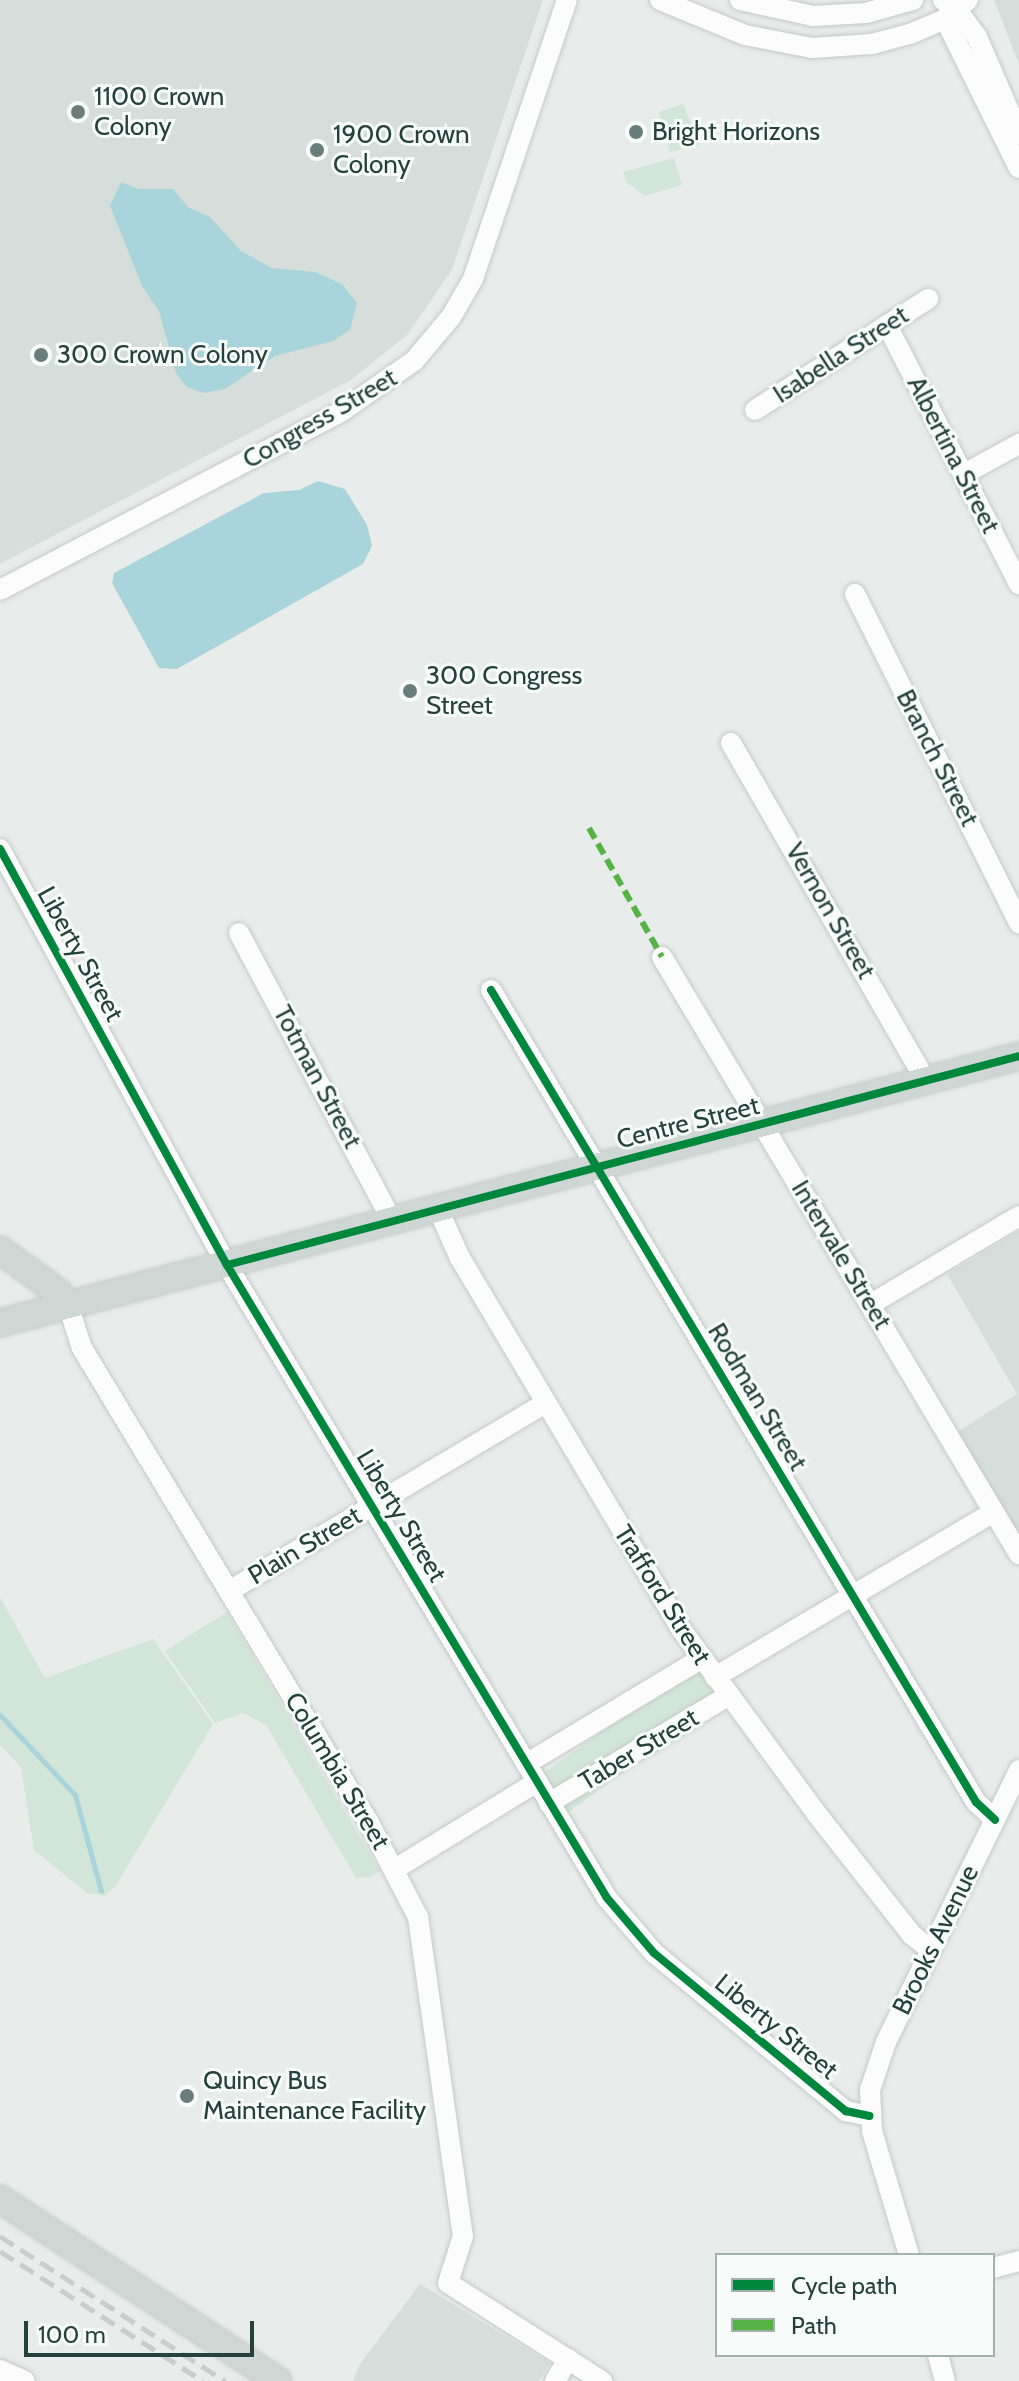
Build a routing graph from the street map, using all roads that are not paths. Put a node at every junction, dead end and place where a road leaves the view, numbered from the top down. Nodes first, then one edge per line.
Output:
1 (567, 0) edge
2 (660, 0) edge
3 (740, 0) edge
4 (913, 0) edge
5 (953, 7) edge
6 (1019, 134) edge
7 (1019, 168) edge
8 (928, 299) dead end
9 (887, 325) junction
10 (755, 410) dead end
11 (1019, 444) edge
12 (964, 474) junction
13 (1019, 584) edge
14 (0, 590) edge
15 (855, 594) dead end
16 (731, 743) dead end
17 (0, 849) edge
18 (1019, 923) edge
19 (239, 933) dead end
20 (662, 957) dead end
21 (491, 990) dead end
22 (1019, 1056) edge
23 (926, 1081) junction
24 (762, 1124) junction
25 (596, 1167) junction
26 (438, 1209) junction
27 (1019, 1216) edge
28 (392, 1221) junction
29 (0, 1250) edge
30 (227, 1265) junction
31 (871, 1304) junction
32 (68, 1305) junction
33 (0, 1323) edge
34 (545, 1403) junction
35 (372, 1506) junction
36 (994, 1512) junction
37 (1019, 1554) edge
38 (229, 1591) junction
39 (854, 1596) junction
40 (701, 1659) junction
41 (715, 1677) junction
42 (728, 1696) junction
43 (1019, 1770) edge
44 (532, 1773) junction
45 (549, 1803) junction
46 (995, 1820) junction
47 (395, 1869) junction
48 (931, 1950) junction
49 (869, 2116) junction
50 (5, 2205) edge
51 (908, 2253) edge
52 (1019, 2261) edge
53 (995, 2267) edge
54 (939, 2357) edge
55 (568, 2359) junction
56 (0, 2370) edge
57 (25, 2381) edge
58 (278, 2381) edge
59 (555, 2381) edge
60 (602, 2381) edge
61 (945, 2381) edge

1 - 14 street, Congress Street
2 - 5 street
3 - 4 street
5 - 6 street
5 - 7 street
8 - 9 street, Isabella Street
9 - 10 street, Isabella Street
9 - 12 street, Albertina Street
11 - 12 street
12 - 13 street, Albertina Street
15 - 18 street, Branch Street
16 - 23 street, Vernon Street
17 - 30 street, Liberty Street
19 - 28 street, Totman Street
20 - 24 street, Intervale Street
21 - 25 street, Rodman Street
22 - 23 main road, Centre Street
23 - 24 main road, Centre Street
24 - 25 main road, Centre Street
24 - 31 street, Intervale Street
25 - 26 main road, Centre Street
25 - 39 street, Rodman Street
26 - 28 main road, Centre Street
26 - 34 street, Trafford Street
27 - 31 street
28 - 30 main road, Centre Street
29 - 32 main road
30 - 32 main road, Centre Street
30 - 35 street, Liberty Street
31 - 36 street, Intervale Street
32 - 33 main road, Centre Street
32 - 38 street, Columbia Street
34 - 35 street, Plain Street
34 - 40 street, Trafford Street
35 - 38 street, Plain Street
35 - 44 street, Liberty Street
36 - 37 street, Intervale Street
36 - 39 street, Taber Street
38 - 47 street, Columbia Street
39 - 41 street, Taber Street
39 - 46 street, Rodman Street
40 - 41 street, Trafford Street
40 - 44 street, Taber Street
41 - 42 street, Trafford Street
42 - 45 street, Taber Street
42 - 48 street, Trafford Street
43 - 46 street, Brooks Avenue
44 - 45 street, Liberty Street
44 - 47 street, Taber Street
45 - 49 street, Liberty Street
46 - 48 street, Brooks Avenue
47 - 55 street, Columbia Street
48 - 49 street, Brooks Avenue
49 - 51 street
50 - 58 main road
52 - 53 street
54 - 61 street
55 - 59 street
55 - 60 street
56 - 57 street

